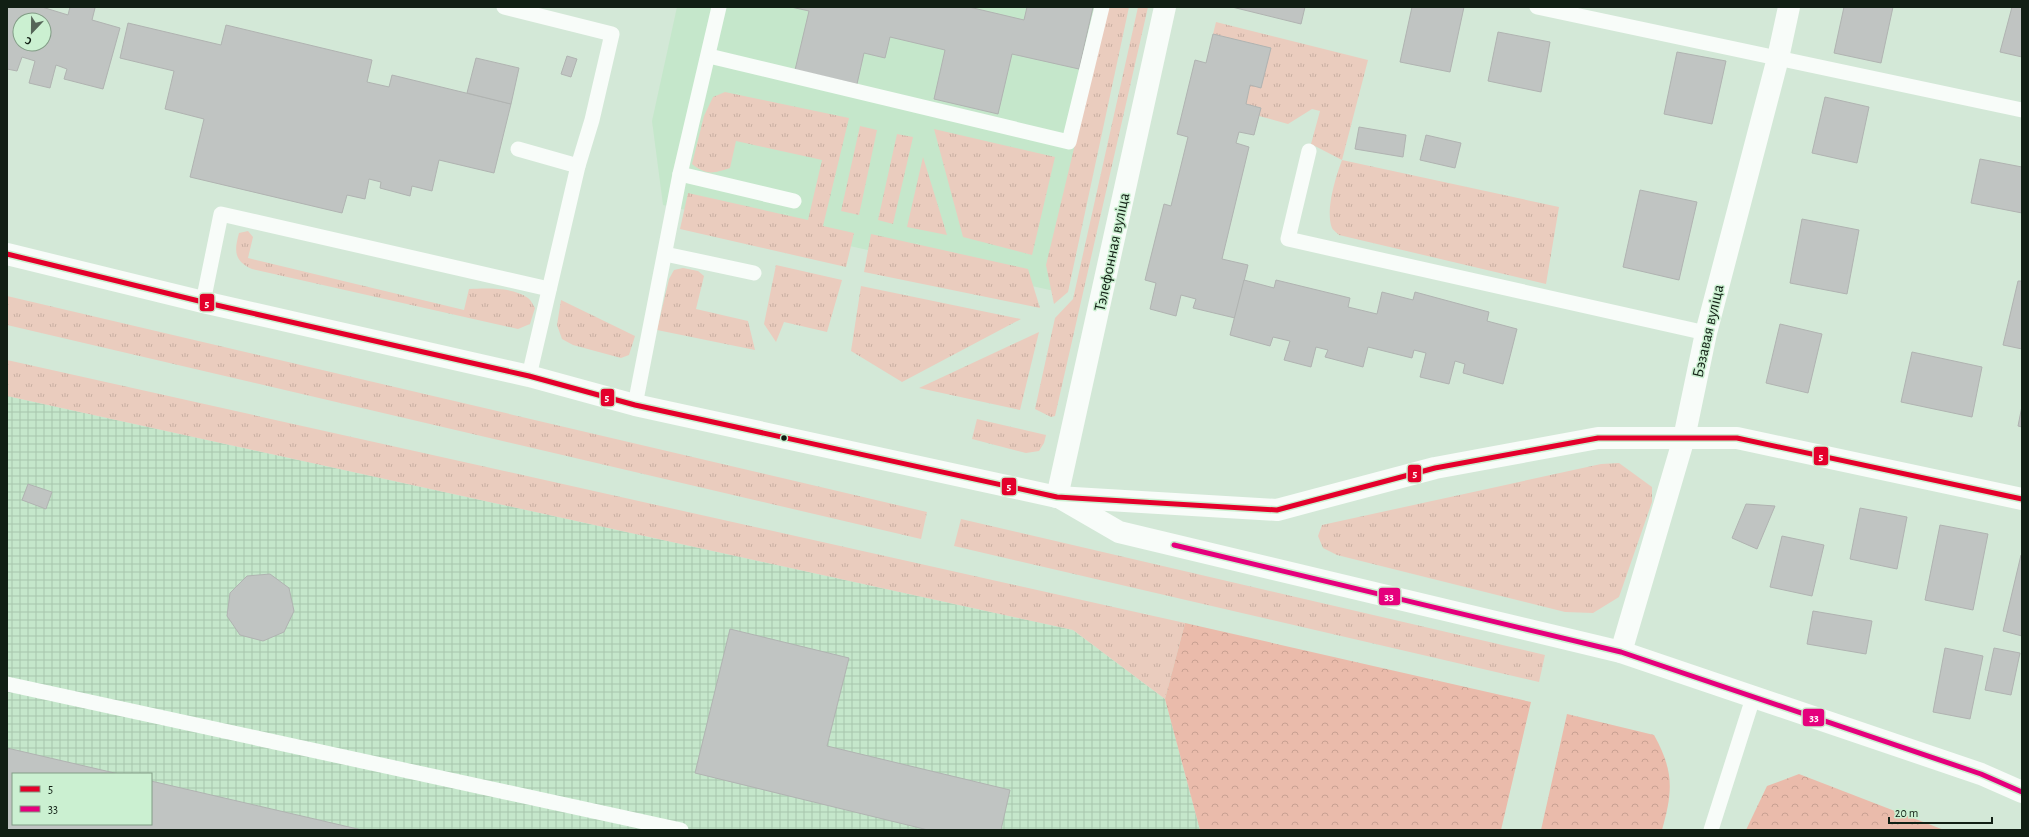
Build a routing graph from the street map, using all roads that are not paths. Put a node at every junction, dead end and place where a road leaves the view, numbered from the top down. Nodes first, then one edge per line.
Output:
1 (504, 7) edge
2 (720, 7) edge
3 (1102, 7) edge
4 (1165, 7) edge
5 (1537, 7) edge
6 (1789, 7) edge
7 (709, 56) junction
8 (1778, 58) junction
9 (2022, 110) edge
10 (518, 149) dead end
11 (1309, 151) dead end
12 (578, 166) junction
13 (680, 174) junction
14 (794, 201) dead end
15 (7, 254) edge
16 (665, 254) junction
17 (754, 273) dead end
18 (550, 289) junction
19 (203, 302) junction
20 (1706, 333) junction
21 (529, 376) junction
22 (635, 405) junction
23 (1684, 438) junction
24 (1057, 497) junction
25 (2022, 499) edge
26 (1621, 652) junction
27 (7, 684) edge
28 (1753, 698) junction
29 (2022, 792) edge
30 (681, 830) edge
31 (1711, 830) edge

1 - 12 lane
2 - 7 lane
3 - 7 lane
4 - 24 main road, Тэлефонная вуліца
5 - 8 lane
6 - 8 main road, Бэзавая вуліца
7 - 13 lane
8 - 9 lane
8 - 20 main road, Бэзавая вуліца
10 - 12 lane
11 - 20 lane
12 - 18 lane
13 - 14 lane
13 - 16 lane
15 - 19 main road
16 - 17 lane
16 - 22 lane
18 - 19 lane
18 - 21 lane
19 - 21 main road
20 - 23 main road, Бэзавая вуліца
21 - 22 main road
22 - 24 main road
23 - 24 main road
23 - 25 main road
23 - 26 main road, Бэзавая вуліца
24 - 26 main road
26 - 28 main road
27 - 30 lane
28 - 29 main road
28 - 31 lane

